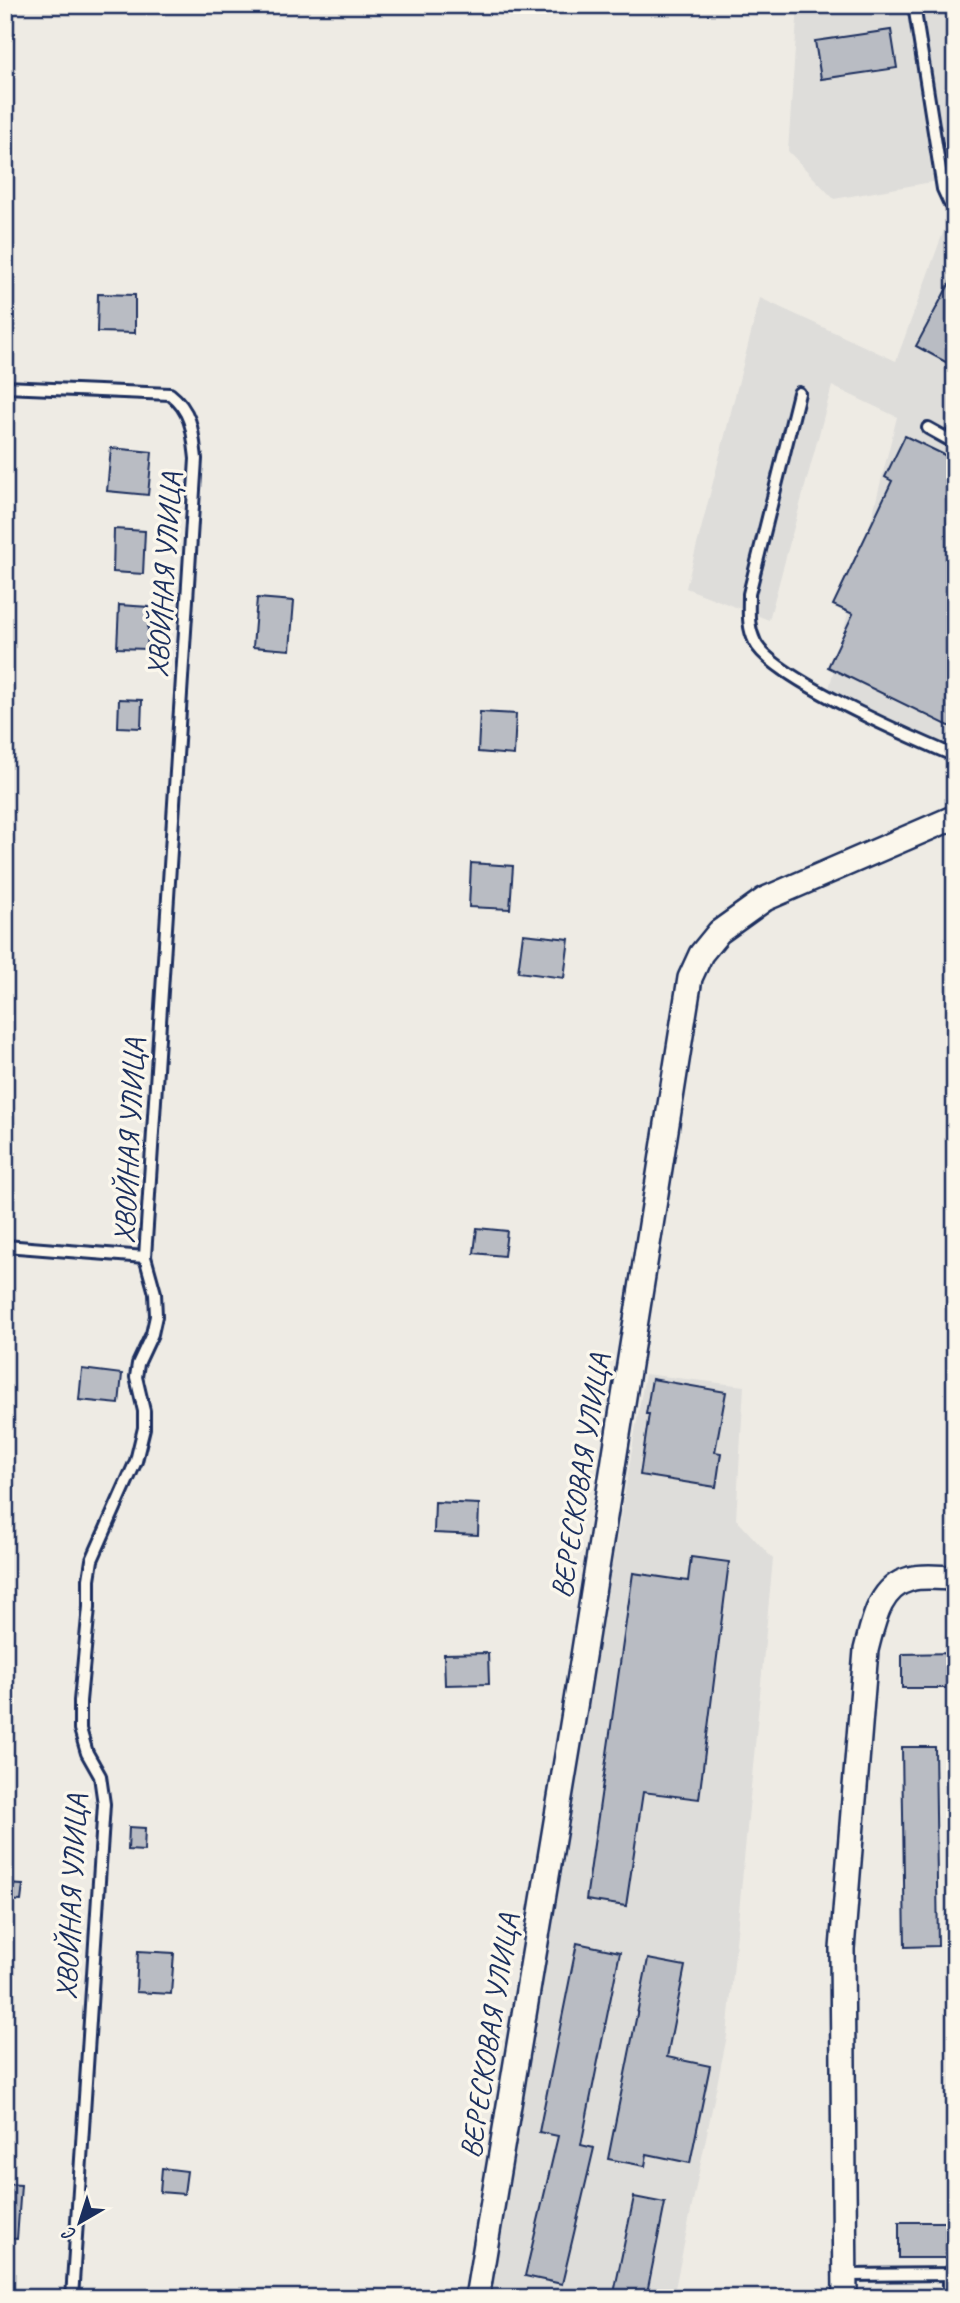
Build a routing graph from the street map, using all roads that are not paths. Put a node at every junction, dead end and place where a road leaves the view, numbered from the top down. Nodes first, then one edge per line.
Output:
1 (914, 5) edge
2 (955, 207) edge
3 (5, 387) edge
4 (799, 393) dead end
5 (928, 428) dead end
6 (955, 443) edge
7 (955, 756) edge
8 (955, 817) edge
9 (5, 1246) edge
10 (145, 1257) junction
11 (955, 1578) edge
12 (952, 2274) edge
13 (845, 2286) edge
14 (72, 2298) edge
15 (477, 2298) edge
16 (949, 2298) edge

1 - 2 lane
3 - 10 lane, ХВОЙНАЯ УЛИЦА
4 - 7 lane
5 - 6 lane
8 - 15 street, ВЕРЕСКОВАЯ УЛИЦА
9 - 10 lane
10 - 14 lane, ХВОЙНАЯ УЛИЦА
11 - 13 street
12 - 13 lane
12 - 16 lane

